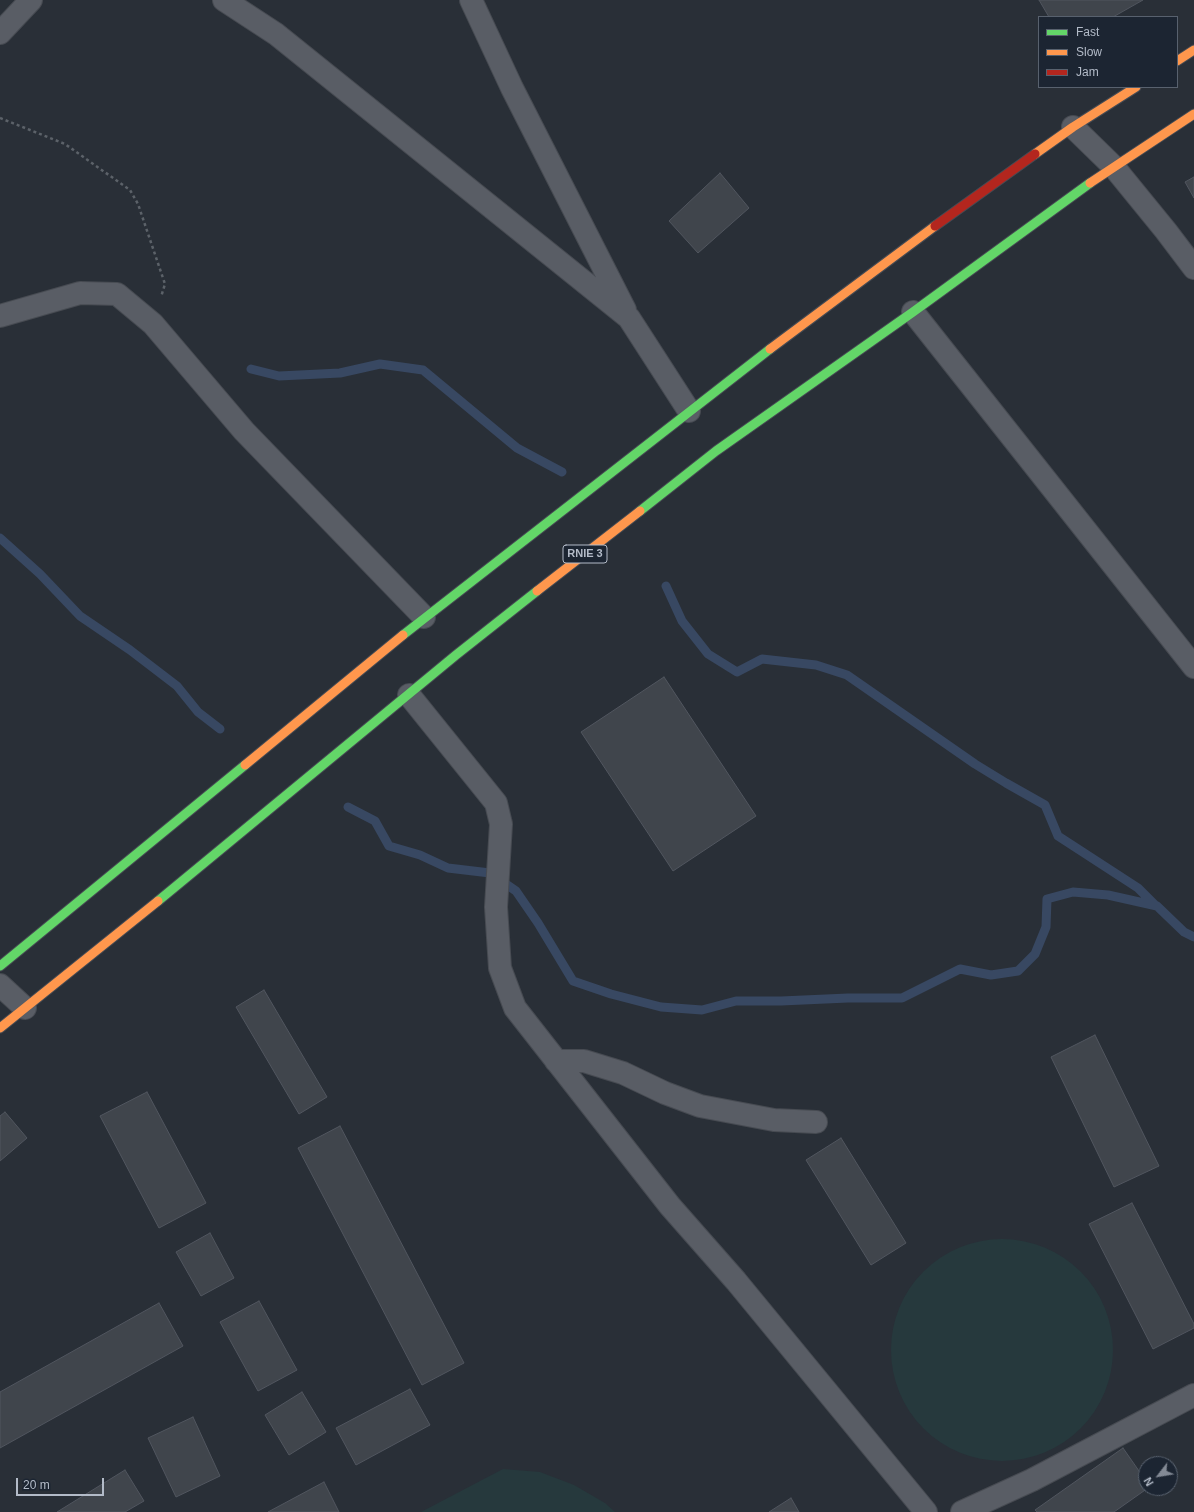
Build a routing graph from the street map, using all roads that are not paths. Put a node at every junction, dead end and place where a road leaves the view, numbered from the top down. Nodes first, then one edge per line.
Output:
1 (31, 0) edge
2 (224, 0) edge
3 (470, 0) edge
4 (0, 33) edge
5 (1194, 50) edge
6 (1178, 60) edge
7 (1134, 88) edge
8 (1194, 114) edge
9 (1073, 126) junction
10 (1112, 166) junction
11 (1194, 268) edge
12 (913, 312) junction
13 (0, 316) edge
14 (629, 318) junction
15 (690, 411) junction
16 (424, 617) junction
17 (1194, 667) edge
18 (409, 695) junction
19 (0, 966) edge
20 (0, 985) edge
21 (25, 1008) junction
22 (0, 1028) edge
23 (556, 1061) junction
24 (816, 1122) dead end
25 (1194, 1395) edge
26 (926, 1512) edge
27 (962, 1512) edge

1 - 4 street
2 - 14 street
3 - 14 street
5 - 6 highway
7 - 9 highway
8 - 10 highway, RNIE 3
9 - 10 street
9 - 15 highway
10 - 11 street
10 - 12 highway, RNIE 3
12 - 17 street
12 - 18 highway, RNIE 3
13 - 16 street
14 - 15 street
15 - 16 highway
16 - 19 highway
18 - 21 highway, RNIE 3
18 - 23 street
20 - 21 street
21 - 22 highway, RNIE 3
23 - 24 street
23 - 26 street
25 - 27 street

